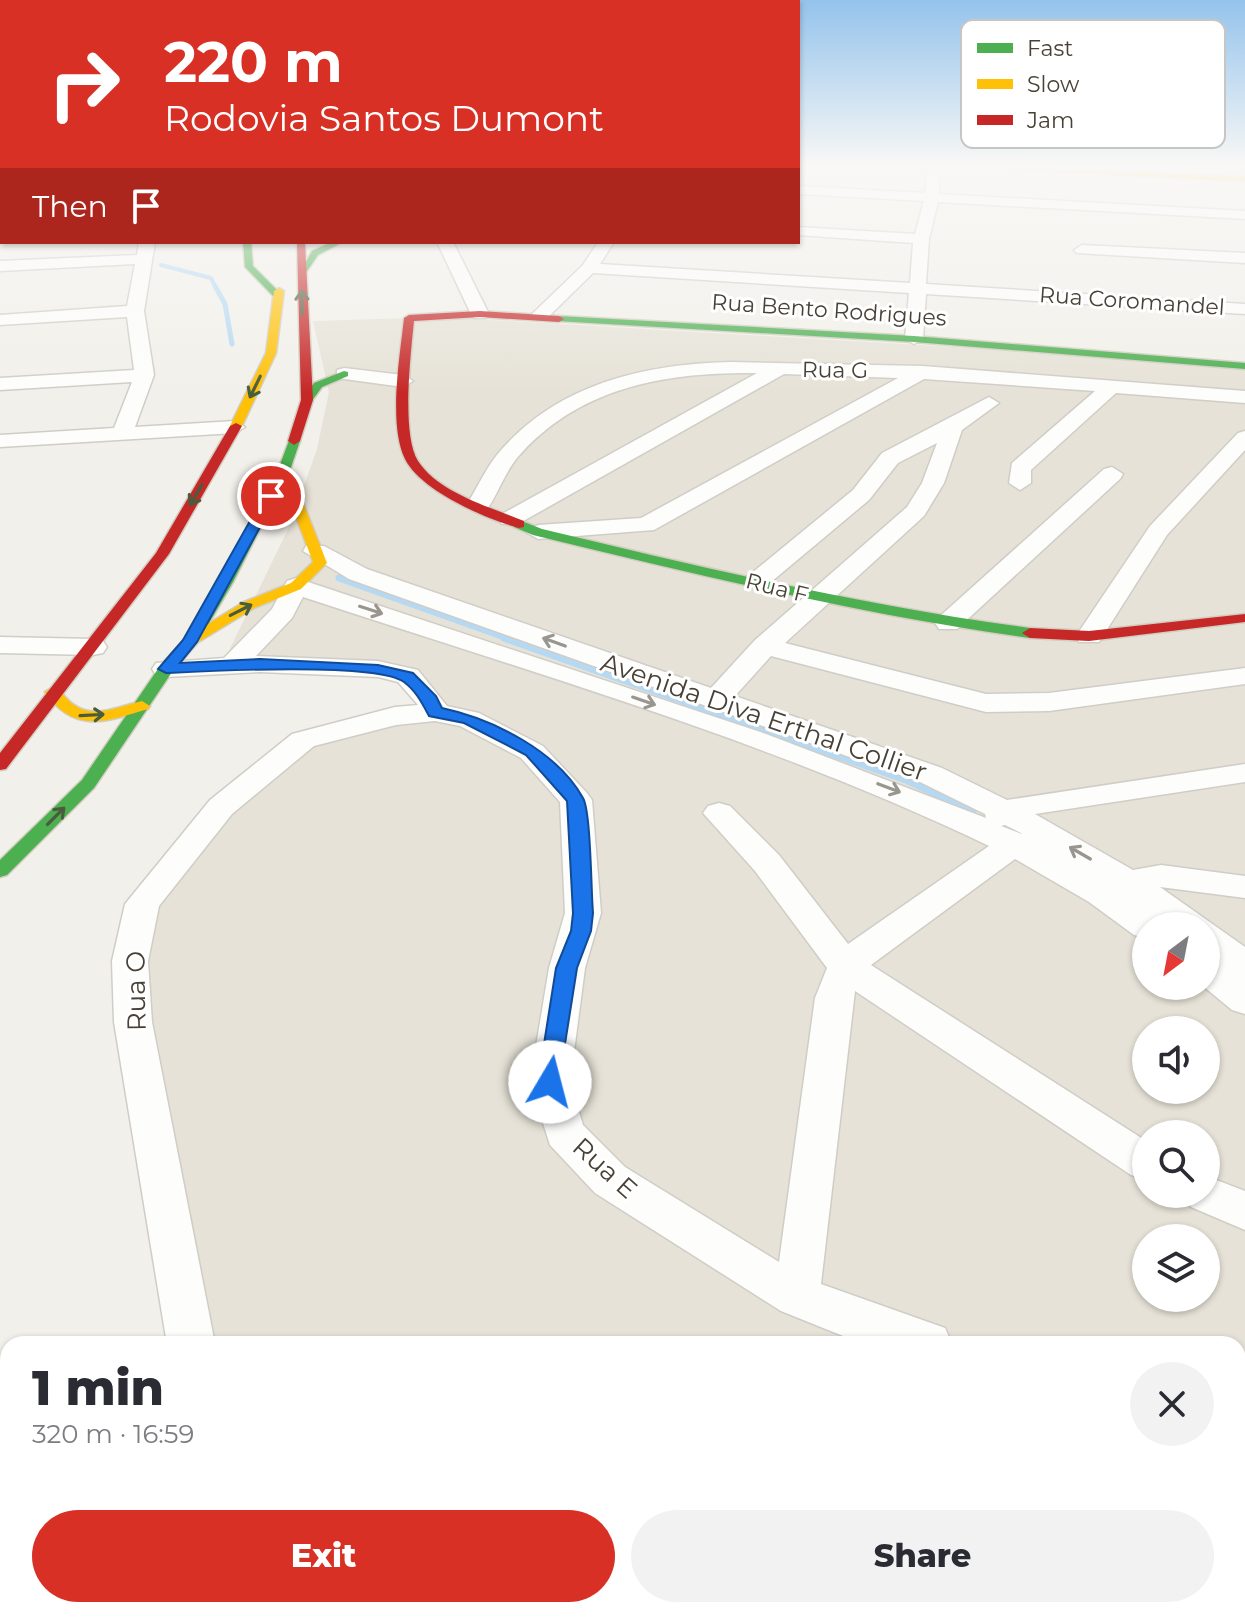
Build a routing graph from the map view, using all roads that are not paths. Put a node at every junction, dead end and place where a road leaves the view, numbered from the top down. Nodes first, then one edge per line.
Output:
1 (921, 242) edge
2 (1138, 242) edge
3 (247, 244) edge
4 (301, 244) edge
5 (335, 244) edge
6 (446, 244) edge
7 (605, 244) edge
8 (146, 251) edge
9 (1245, 258) edge
10 (0, 266) edge
11 (278, 267) dead end
12 (589, 268) junction
13 (302, 272) junction
14 (918, 286) junction
15 (279, 297) junction
16 (1245, 309) edge
17 (135, 311) junction
18 (480, 314) junction
19 (540, 315) junction
20 (409, 318) joint
21 (0, 320) edge
22 (914, 339) junction
23 (303, 357) junction
24 (1245, 366) edge
25 (780, 368) junction
26 (923, 371) junction
27 (344, 374) junction
28 (144, 375) junction
29 (403, 381) junction
30 (0, 384) edge
31 (1111, 387) junction
32 (1245, 397) edge
33 (307, 400) junction
34 (989, 403) dead end
35 (235, 427) junction
36 (953, 427) junction
37 (259, 428) dead end
38 (123, 432) junction
39 (1245, 437) edge
40 (0, 441) edge
41 (284, 470) junction
42 (1112, 474) dead end
43 (1020, 483) dead end
44 (478, 506) junction
45 (510, 519) junction
46 (538, 532) junction
47 (315, 551) junction
48 (756, 582) junction
49 (296, 586) junction
50 (819, 599) junction
51 (1245, 618) edge
52 (948, 623) junction
53 (1089, 636) junction
54 (0, 645) edge
55 (765, 646) junction
56 (93, 647) junction
57 (178, 655) junction
58 (232, 665) junction
59 (1245, 676) edge
60 (53, 692) junction
61 (716, 700) junction
62 (142, 706) junction
63 (435, 712) junction
64 (28, 726) junction
65 (0, 753) edge
66 (0, 765) edge
67 (1245, 773) edge
68 (719, 813) dead end
69 (1003, 827) junction
70 (0, 871) edge
71 (1131, 882) junction
72 (1245, 887) edge
73 (1173, 912) edge
74 (1132, 915) edge
75 (1220, 947) edge
76 (1245, 966) edge
77 (846, 967) junction
78 (1220, 980) edge
79 (1245, 1000) edge
80 (1132, 1154) edge
81 (1220, 1200) edge
82 (1245, 1211) edge
83 (797, 1296) junction
84 (190, 1336) edge
85 (898, 1336) edge

1 - 14 street
2 - 9 street
3 - 15 main road
4 - 13 main road
5 - 13 main road
6 - 18 street
7 - 12 street
8 - 10 street
8 - 17 street
11 - 15 main road
12 - 14 street, Rua Coromandel
12 - 19 street
23 -> 13 main road
14 - 16 street, Rua Coromandel
14 - 22 street
15 -> 35 main road
17 - 21 street
17 - 28 street
18 - 19 main road, Rua Bento Rodrigues
18 - 20 main road, Rua Bento Rodrigues
19 - 22 main road, Rua Bento Rodrigues
20 - 29 main road, Rua F
22 - 24 main road, Rua Bento Rodrigues
23 - 27 main road
23 - 33 main road
25 - 26 street, Rua G
25 - 44 street, Rua G
25 - 45 street
26 - 31 street, Rua G
26 - 46 street
27 - 29 street
27 - 33 main road
28 - 30 street
28 - 38 street
29 - 44 main road, Rua F
31 - 32 street, Rua G
31 - 43 street
33 - 41 main road
34 - 36 street
35 - 37 main road
35 - 38 street
35 -> 56 main road
36 - 48 street
36 - 50 street
38 - 40 street
39 - 53 street
41 - 47 main road
41 - 57 main road
42 - 52 street
44 - 45 main road, Rua F
45 - 46 main road, Rua F
46 - 48 main road, Rua F
47 - 49 main road
61 -> 47 street, Avenida Diva Erthal Collier
48 - 50 main road, Rua F
57 -> 49 main road
49 - 58 street
49 -> 69 street, Avenida Diva Erthal Collier
50 - 52 main road, Rua F
50 - 55 street
51 - 53 main road, Rua F
52 - 53 main road, Rua F
54 - 56 street
55 - 59 street
55 - 61 street
56 - 60 main road
57 - 58 street
57 - 62 main road
58 - 63 street
60 -> 62 main road
60 - 64 main road
61 - 69 street, Avenida Diva Erthal Collier
70 -> 62 main road
63 - 83 street, Rua E
63 - 84 street, Rua O
64 - 65 main road
64 - 66 main road
67 - 69 street
68 - 77 street
71 -> 69 street, Avenida Diva Erthal Collier
69 - 74 street, Avenida Diva Erthal Collier
69 - 77 street
71 - 72 street
71 - 73 street, Avenida Diva Erthal Collier
75 - 76 street
77 - 80 street
77 - 83 street
78 - 79 street
81 - 82 street
83 - 85 street, Rua E

